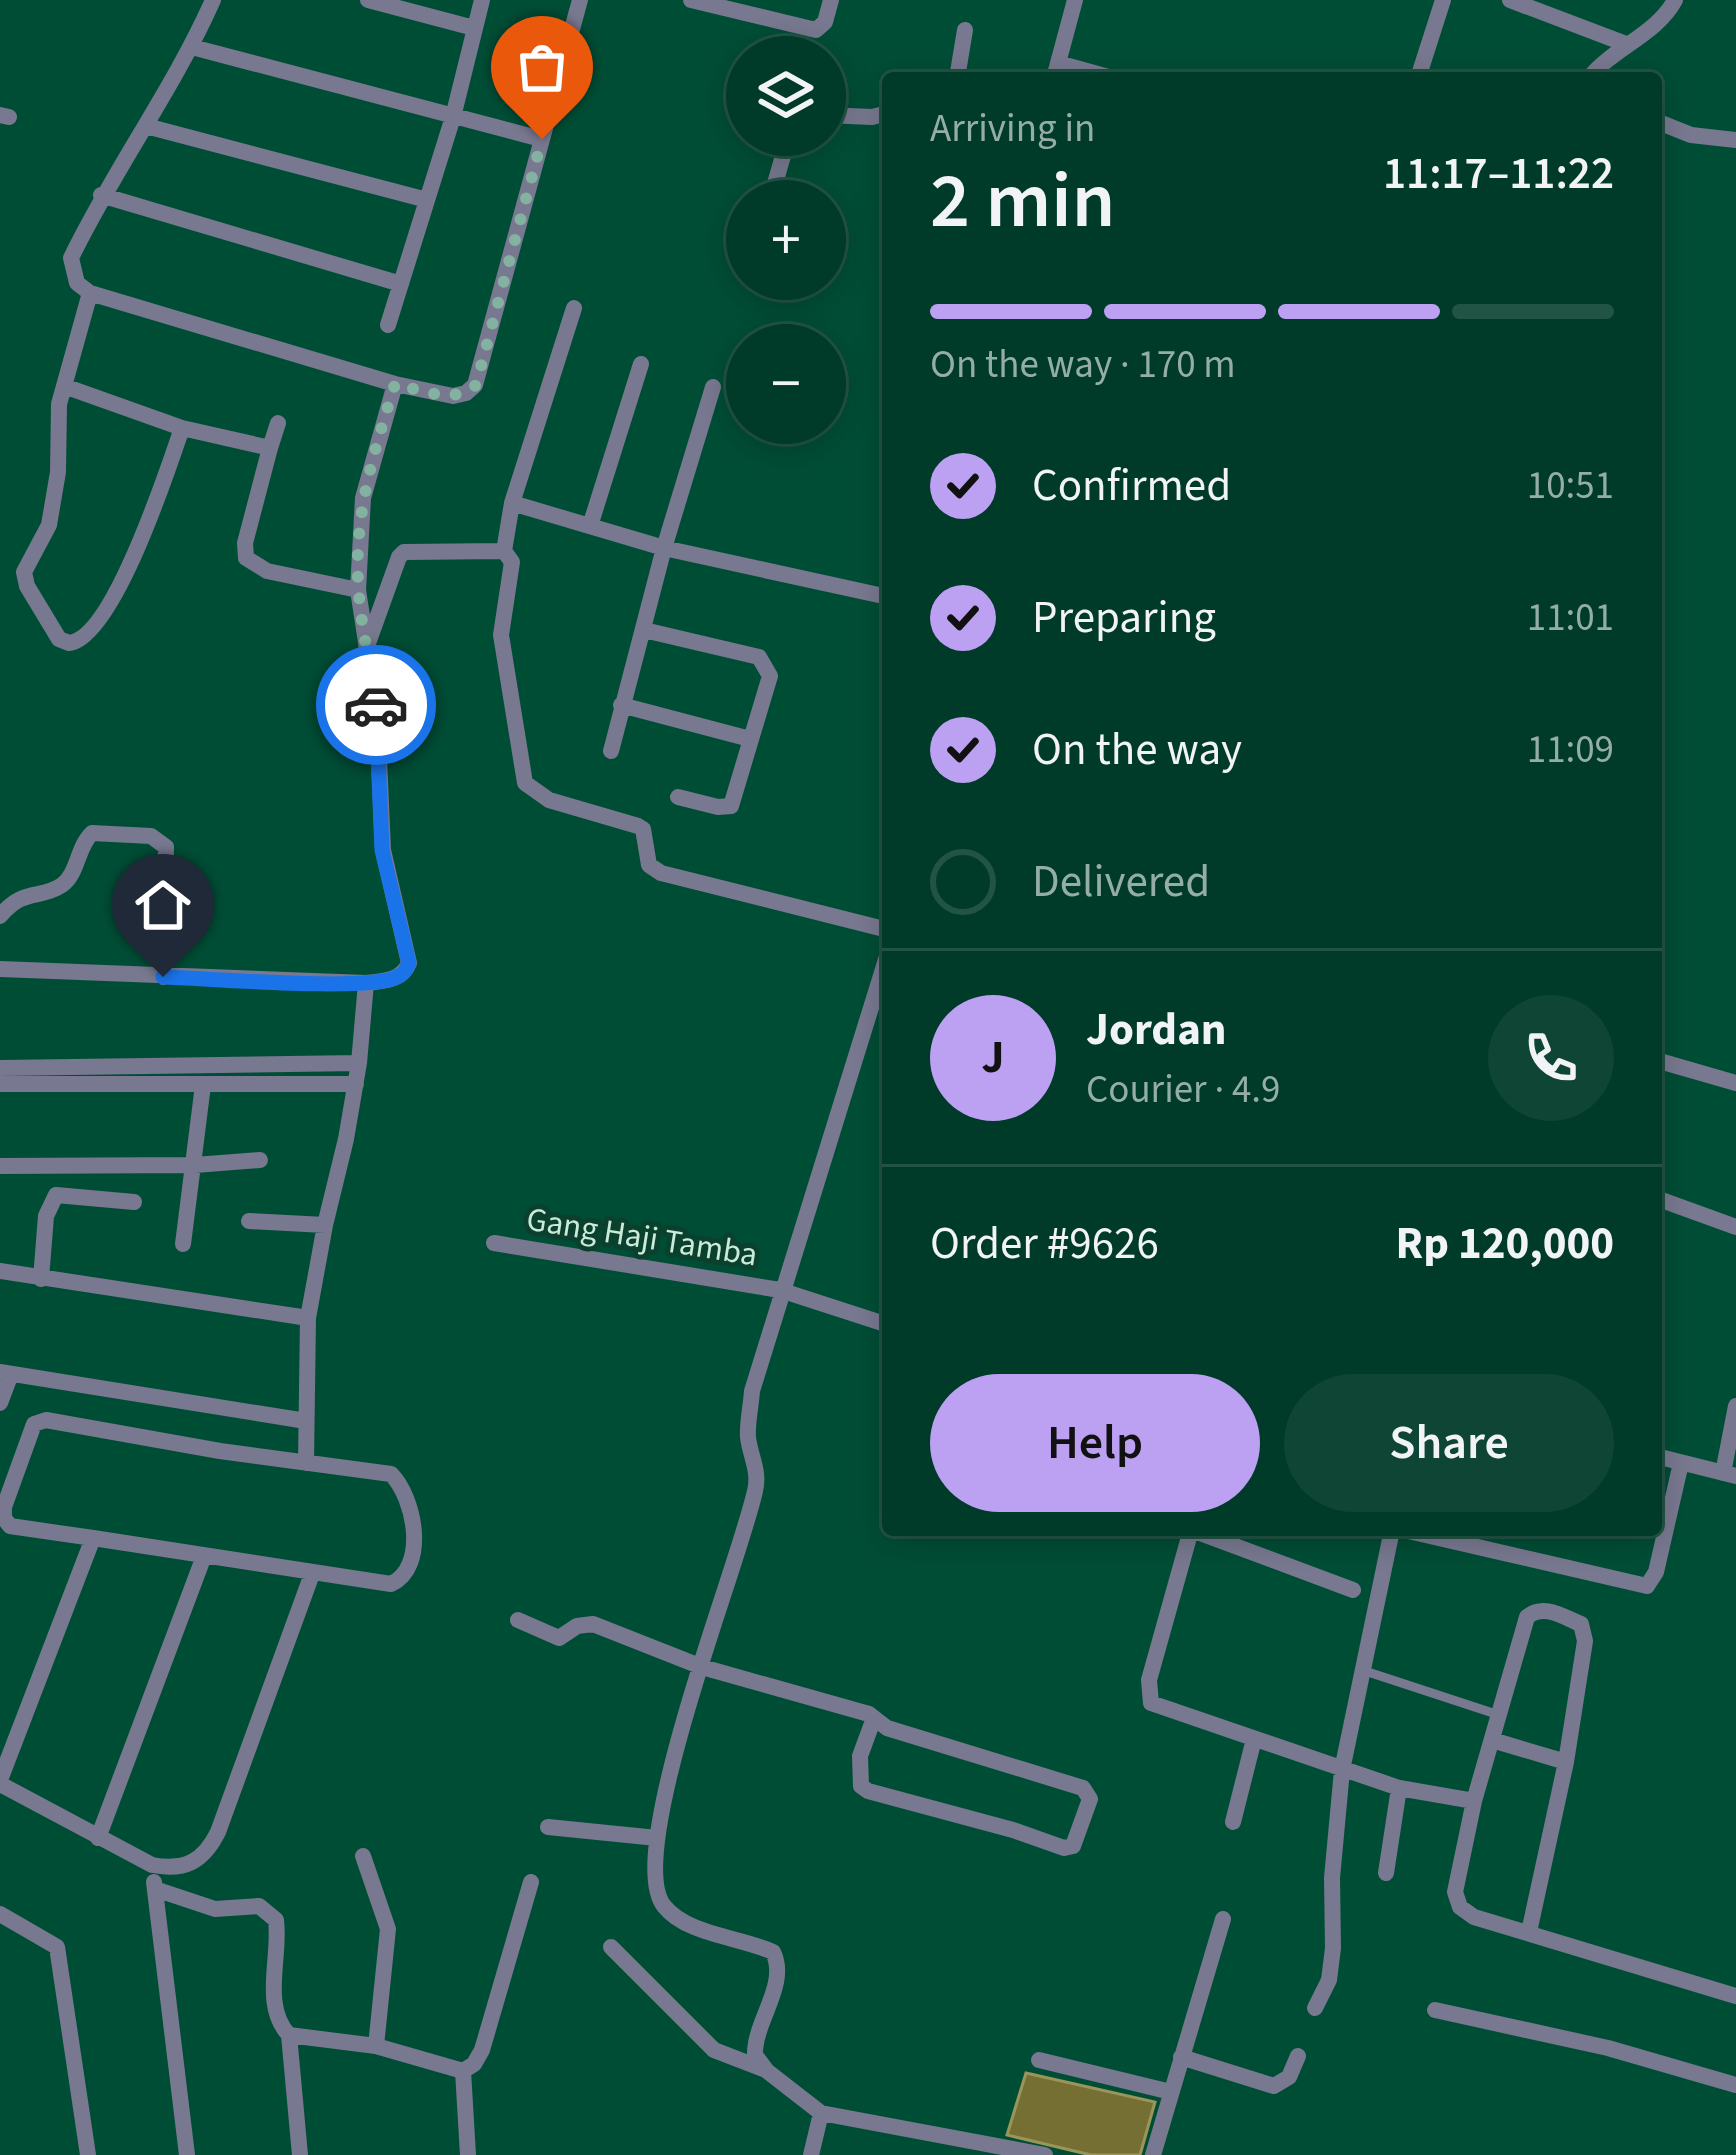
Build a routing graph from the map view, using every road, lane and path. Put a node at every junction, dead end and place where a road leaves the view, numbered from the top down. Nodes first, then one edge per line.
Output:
1 (213, 0) edge
2 (368, 0) edge
3 (482, 0) edge
4 (580, 0) edge
5 (691, 0) edge
6 (831, 0) edge
7 (1076, 0) edge
8 (1443, 0) edge
9 (1510, 0) edge
10 (1675, 0) edge
11 (474, 28) junction
12 (965, 30) dead end
13 (1626, 44) junction
14 (192, 47) junction
15 (1056, 71) edge
16 (958, 72) edge
17 (1420, 72) edge
18 (1596, 72) edge
19 (882, 114) edge
20 (846, 116) edge
21 (453, 117) junction
22 (1662, 123) edge
23 (146, 127) junction
24 (542, 139) junction
25 (1736, 140) edge
26 (101, 195) junction
27 (427, 200) junction
28 (401, 284) junction
29 (91, 293) junction
30 (574, 308) dead end
31 (388, 325) dead end
32 (640, 364) dead end
33 (395, 384) junction
34 (64, 386) junction
35 (713, 387) dead end
36 (278, 423) dead end
37 (182, 428) junction
38 (270, 448) junction
39 (512, 503) junction
40 (590, 526) junction
41 (664, 548) junction
42 (504, 551) junction
43 (358, 590) junction
44 (882, 596) edge
45 (644, 630) junction
46 (365, 651) junction
47 (621, 705) junction
48 (750, 739) junction
49 (611, 751) dead end
50 (678, 797) dead end
51 (0, 916) edge
52 (882, 928) edge
53 (0, 969) edge
54 (163, 977) junction
55 (383, 980) junction
56 (882, 989) edge
57 (359, 1064) junction
58 (1662, 1064) edge
59 (0, 1068) edge
60 (1736, 1083) edge
61 (0, 1084) edge
62 (356, 1084) junction
63 (203, 1085) junction
64 (260, 1160) dead end
65 (195, 1165) junction
66 (0, 1166) edge
67 (1662, 1200) edge
68 (134, 1202) dead end
69 (249, 1221) dead end
70 (325, 1225) junction
71 (1736, 1226) edge
72 (494, 1243) dead end
73 (183, 1244) dead end
74 (0, 1271) edge
75 (41, 1279) junction
76 (780, 1290) junction
77 (308, 1318) junction
78 (882, 1323) edge
79 (6, 1373) edge
80 (0, 1403) edge
81 (1736, 1406) edge
82 (306, 1421) junction
83 (1662, 1458) edge
84 (306, 1463) junction
85 (1681, 1463) junction
86 (1730, 1474) edge
87 (1190, 1536) edge
88 (1208, 1536) edge
89 (1391, 1536) edge
90 (1431, 1536) edge
91 (93, 1538) junction
92 (204, 1556) junction
93 (312, 1574) junction
94 (1354, 1590) dead end
95 (518, 1620) dead end
96 (702, 1667) junction
97 (1365, 1671) junction
98 (1499, 1714) junction
99 (874, 1718) junction
100 (1254, 1739) junction
101 (1492, 1739) junction
102 (1567, 1762) junction
103 (1342, 1770) junction
104 (0, 1782) edge
105 (1399, 1788) junction
106 (1474, 1801) junction
107 (1233, 1822) dead end
108 (548, 1827) dead end
109 (98, 1838) junction
110 (657, 1838) junction
111 (363, 1856) dead end
112 (152, 1865) junction
113 (1386, 1874) dead end
114 (531, 1882) dead end
115 (155, 1889) junction
116 (0, 1913) edge
117 (1223, 1919) dead end
118 (1529, 1932) junction
119 (611, 1947) dead end
120 (1736, 1996) edge
121 (1315, 2008) dead end
122 (1435, 2009) dead end
123 (290, 2036) junction
124 (376, 2046) junction
125 (1298, 2056) dead end
126 (1181, 2057) junction
127 (1039, 2060) dead end
128 (463, 2071) junction
129 (767, 2071) junction
130 (1736, 2085) edge
131 (1171, 2092) junction
132 (821, 2113) junction
133 (88, 2155) edge
134 (188, 2155) edge
135 (300, 2155) edge
136 (468, 2155) edge
137 (811, 2155) edge
138 (1045, 2155) edge
139 (1153, 2155) edge

1 - 14 street
2 - 11 street
3 - 11 street
4 - 24 street
5 - 6 street
7 - 15 street
8 - 17 street
9 - 13 street
10 - 13 street
11 - 21 street
12 - 16 street
13 - 18 street
14 - 21 street
14 - 23 street
19 - 20 street
21 - 24 street
21 - 27 street
22 - 25 street
23 - 26 street
23 - 27 street
24 - 33 street
26 - 28 street
26 - 29 street
27 - 28 street
28 - 31 street
29 - 33 street
29 - 34 street
30 - 39 street
32 - 40 street
33 - 43 street
34 - 37 street
34 - 37 street
35 - 41 street
36 - 38 street
37 - 38 street
38 - 43 street
39 - 40 street
39 - 42 street
40 - 41 street
41 - 44 street
41 - 45 street
42 - 46 street
42 - 52 street
43 - 46 street
45 - 47 street
45 - 48 street
46 - 55 street
47 - 48 street
47 - 49 street
48 - 50 street
51 - 54 street
53 - 54 street
54 - 55 street
55 - 57 street
56 - 76 street
57 - 59 street
57 - 62 street
58 - 60 street
61 - 63 street
62 - 63 street
62 - 70 street
63 - 65 street
64 - 65 street
65 - 66 street
65 - 73 street
67 - 71 street
68 - 75 street
69 - 70 street
70 - 77 street
72 - 76 street, Gang Haji Tamba
74 - 75 street
75 - 77 street
76 - 78 street, Gang Haji Tamba
76 - 96 street
77 - 82 street
79 - 80 street
79 - 82 street
81 - 86 street
82 - 84 street
83 - 85 street
84 - 91 street
84 - 93 street
85 - 86 street
85 - 90 street
87 - 100 street
88 - 94 street
89 - 97 street
91 - 92 street
91 - 104 street
92 - 93 street
92 - 109 street
93 - 112 street
95 - 96 street
96 - 99 street
96 - 110 street
97 - 98 lane
97 - 103 street
98 - 101 street
98 - 102 street
99 - 99 street
100 - 103 street
100 - 107 street
101 - 102 street
101 - 106 street
102 - 118 street
103 - 105 street
103 - 121 street
104 - 109 street
105 - 106 street
105 - 113 street
106 - 118 street
108 - 110 street
109 - 112 street
110 - 129 street
111 - 124 street
112 - 115 street
114 - 128 street
115 - 123 street
115 - 134 street
116 - 133 street
117 - 126 street
118 - 120 street
119 - 129 street
122 - 130 street
123 - 124 street
123 - 135 street
124 - 128 street
125 - 126 street
126 - 131 street
127 - 131 street
128 - 136 street
129 - 132 street
131 - 139 street
132 - 137 street
132 - 138 street

